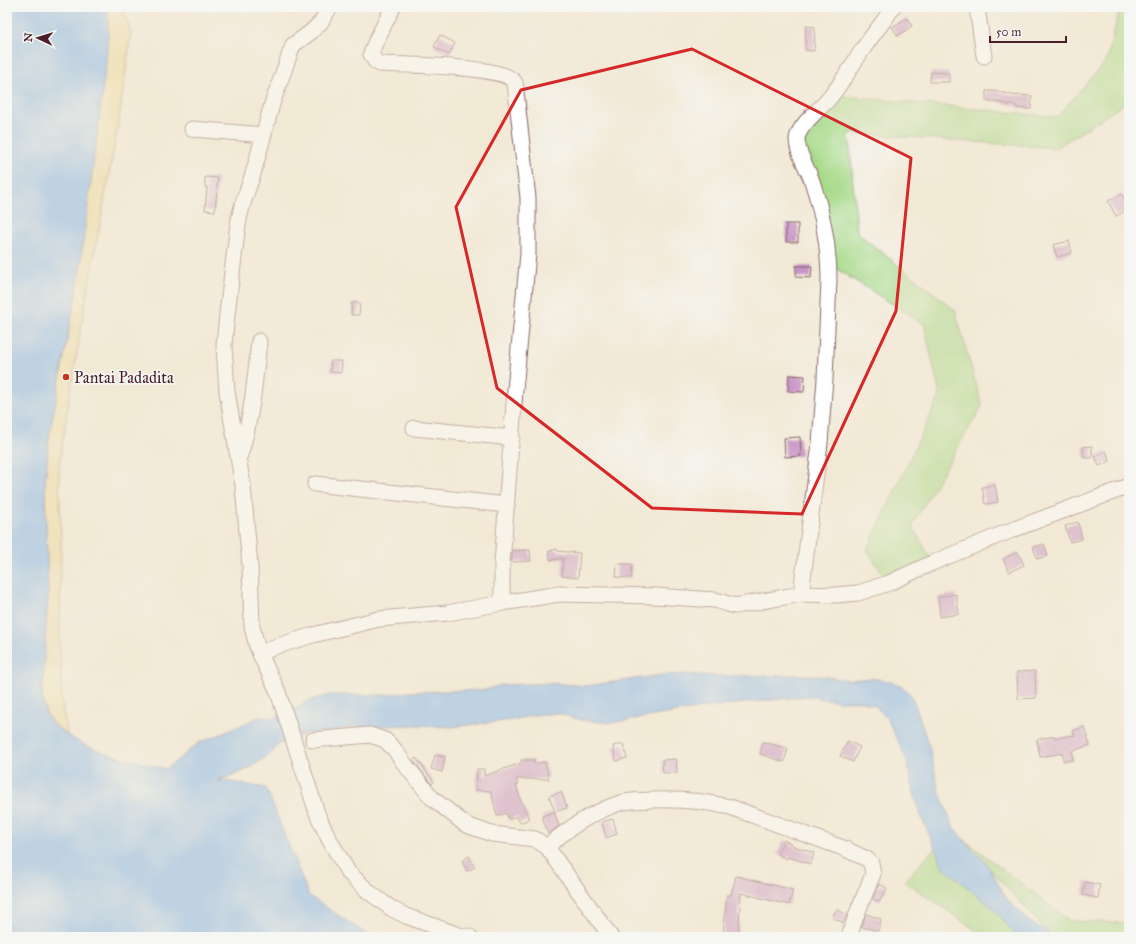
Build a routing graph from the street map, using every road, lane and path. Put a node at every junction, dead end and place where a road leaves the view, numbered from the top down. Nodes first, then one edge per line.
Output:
1 (330, 7) edge
2 (393, 7) edge
3 (893, 7) edge
4 (977, 7) edge
5 (984, 56) dead end
6 (192, 129) dead end
7 (264, 135) junction
8 (259, 341) dead end
9 (414, 428) dead end
10 (512, 438) junction
11 (239, 458) junction
12 (315, 484) dead end
13 (1129, 486) edge
14 (507, 505) junction
15 (801, 594) junction
16 (502, 603) junction
17 (260, 654) junction
18 (313, 740) dead end
19 (547, 847) junction
20 (470, 937) edge
21 (611, 937) edge
22 (849, 937) edge

1 - 7 street
2 - 10 street
3 - 15 street
4 - 5 street
6 - 7 street
7 - 11 street
8 - 11 street
9 - 10 street
10 - 14 street
11 - 17 street
12 - 14 street
13 - 15 street
14 - 16 street
15 - 16 street
16 - 17 street
17 - 20 street
18 - 19 street
19 - 21 street
19 - 22 street

